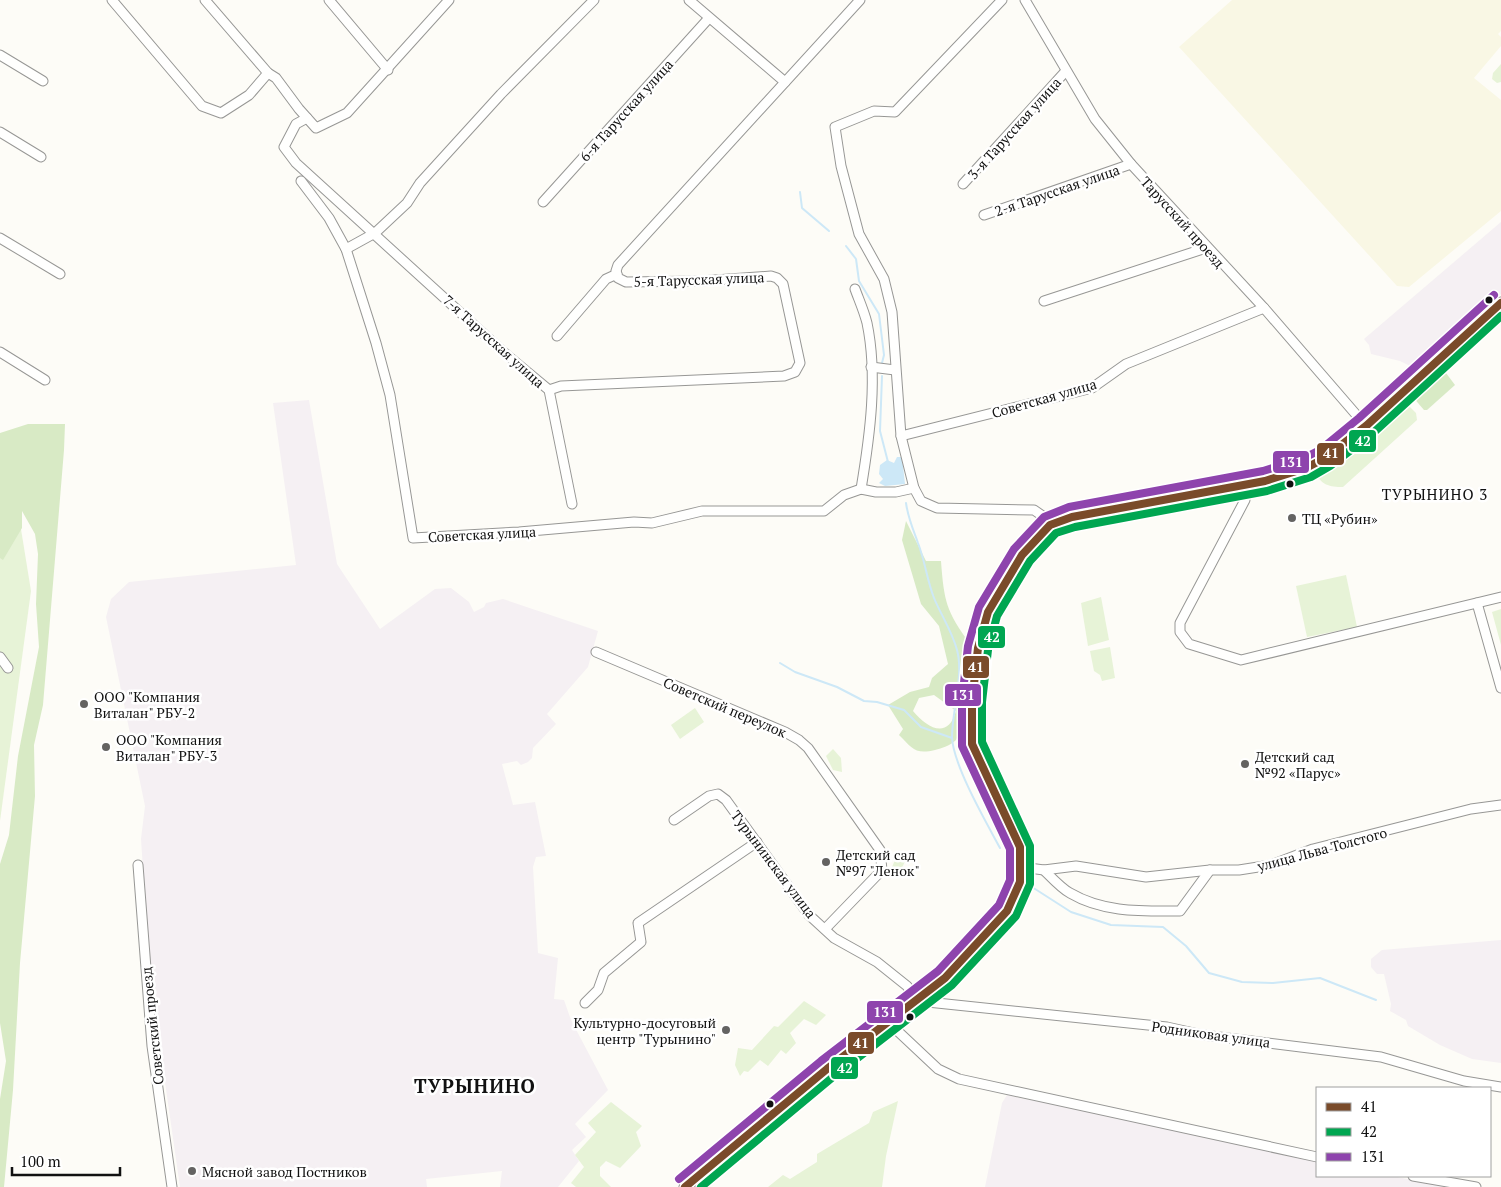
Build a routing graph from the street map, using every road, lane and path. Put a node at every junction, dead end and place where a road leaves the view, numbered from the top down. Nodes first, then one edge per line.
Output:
1 (112, 0) edge
2 (205, 0) edge
3 (329, 0) edge
4 (449, 0) edge
5 (594, 0) edge
6 (689, 0) edge
7 (860, 0) edge
8 (1002, 0) edge
9 (1025, 0) edge
10 (709, 18) junction
11 (0, 55) edge
12 (388, 70) junction
13 (1066, 72) junction
14 (268, 73) junction
15 (42, 81) dead end
16 (785, 82) junction
17 (307, 118) junction
18 (0, 132) edge
19 (41, 157) dead end
20 (1131, 164) junction
21 (302, 182) dead end
22 (963, 184) dead end
23 (543, 202) dead end
24 (984, 215) dead end
25 (375, 233) junction
26 (0, 238) edge
27 (1206, 248) junction
28 (346, 249) junction
29 (60, 274) dead end
30 (617, 274) junction
31 (856, 290) dead end
32 (1044, 302) dead end
33 (1501, 303) edge
34 (1264, 308) junction
35 (556, 336) dead end
36 (0, 352) edge
37 (871, 367) junction
38 (895, 370) junction
39 (45, 380) dead end
40 (549, 390) junction
41 (1366, 426) junction
42 (901, 436) junction
43 (1243, 485) junction
44 (914, 488) junction
45 (861, 489) junction
46 (572, 504) dead end
47 (1050, 525) junction
48 (1501, 597) edge
49 (1477, 602) junction
50 (596, 652) dead end
51 (0, 657) edge
52 (8, 668) dead end
53 (1501, 688) edge
54 (1501, 805) edge
55 (674, 820) dead end
56 (757, 842) junction
57 (138, 865) dead end
58 (1022, 867) junction
59 (1044, 870) junction
60 (1210, 870) junction
61 (824, 929) junction
62 (918, 1001) junction
63 (585, 1003) dead end
64 (888, 1022) junction
65 (1501, 1087) edge
66 (1316, 1157) edge
67 (1419, 1177) edge
68 (172, 1187) edge
69 (685, 1187) edge
70 (1476, 1187) edge

1 - 14 street
2 - 14 street
3 - 12 street
4 - 12 street
5 - 25 street
6 - 10 street
7 - 16 street, 5-я Тарусская улица
8 - 38 street
9 - 13 street, Тарусский проезд
10 - 16 street
10 - 23 street, 6-я Тарусская улица
11 - 15 street
12 - 17 street
13 - 20 street, Тарусский проезд
13 - 22 street, 3-я Тарусская улица
14 - 17 street
16 - 30 street, 5-я Тарусская улица
17 - 25 street, 7-я Тарусская улица
18 - 19 street
20 - 24 street, 2-я Тарусская улица
20 - 27 street, Тарусский проезд
21 - 28 street, Советская улица
25 - 28 street
25 - 40 street, 7-я Тарусская улица
26 - 29 street
27 - 32 street
27 - 34 street, Тарусский проезд
28 - 45 street, Советская улица
30 - 35 street
30 - 40 street, 5-я Тарусская улица
31 - 37 street
33 - 41 main road
34 - 41 street, Тарусский проезд
34 - 42 street, Советская улица
36 - 39 street
37 - 38 street
37 - 45 street
38 - 42 street
40 - 46 street, 7-я Тарусская улица
41 - 43 main road
42 - 44 street
43 - 47 main road
43 - 49 street
44 - 45 street
44 - 47 street
47 - 58 main road
48 - 49 street
49 - 53 street
50 - 61 street, Советский переулок
51 - 52 street
54 - 60 street, улица Льва Толстого
55 - 56 street, Турынинская улица
56 - 61 street, Турынинская улица
56 - 63 street
57 - 68 street, Советский проезд
58 - 59 street, улица Льва Толстого
58 - 62 main road
59 - 60 street, улица Льва Толстого
59 - 60 street
61 - 62 street, Турынинская улица
62 - 64 main road
62 - 65 street, Родниковая улица
64 - 66 street
64 - 69 main road
67 - 70 street

